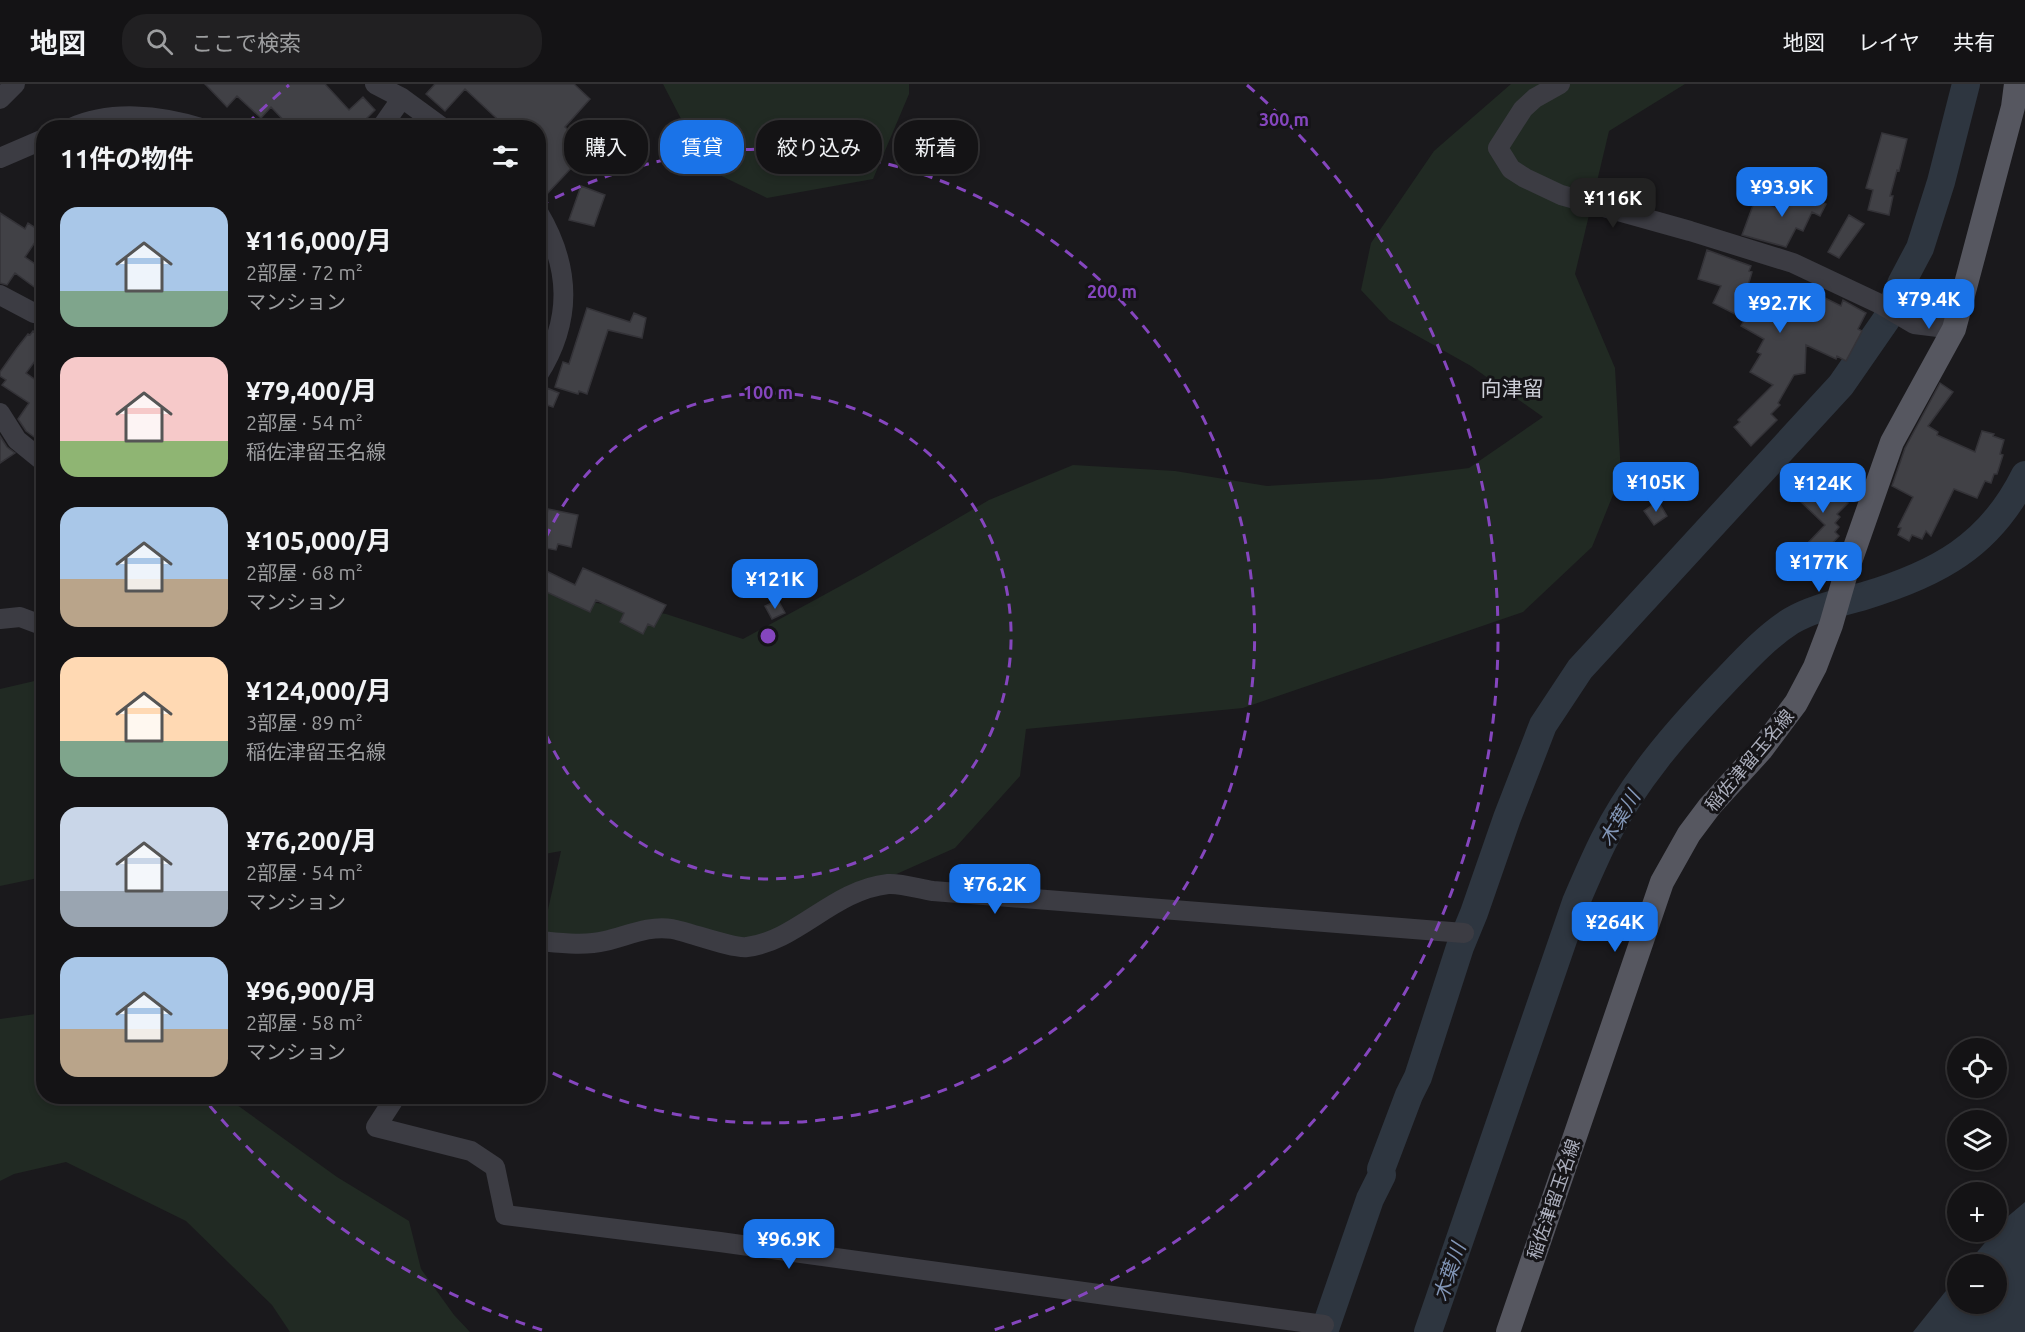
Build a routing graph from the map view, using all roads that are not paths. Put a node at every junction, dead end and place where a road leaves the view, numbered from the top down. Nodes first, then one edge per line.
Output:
1 (15, 84) edge
2 (375, 84) edge
3 (1560, 84) edge
4 (2016, 84) edge
5 (0, 99) edge
6 (402, 99) junction
7 (100, 120) edge
8 (164, 120) edge
9 (387, 120) edge
10 (432, 120) edge
11 (36, 142) edge
12 (0, 158) edge
13 (546, 226) edge
14 (0, 295) edge
15 (36, 313) edge
16 (1954, 329) junction
17 (546, 363) edge
18 (0, 413) edge
19 (36, 455) edge
20 (0, 619) edge
21 (36, 623) edge
22 (1464, 933) dead end
23 (546, 942) edge
24 (391, 1104) edge
25 (1324, 1325) dead end
26 (1508, 1332) edge

1 - 5 street
2 - 6 street
3 - 16 street
4 - 16 main road, 稲佐津留玉名線
6 - 9 street
6 - 10 street
7 - 8 street
11 - 12 street
13 - 17 street
14 - 15 street
16 - 26 main road, 稲佐津留玉名線
18 - 19 street
20 - 21 street
22 - 23 street
24 - 25 street

